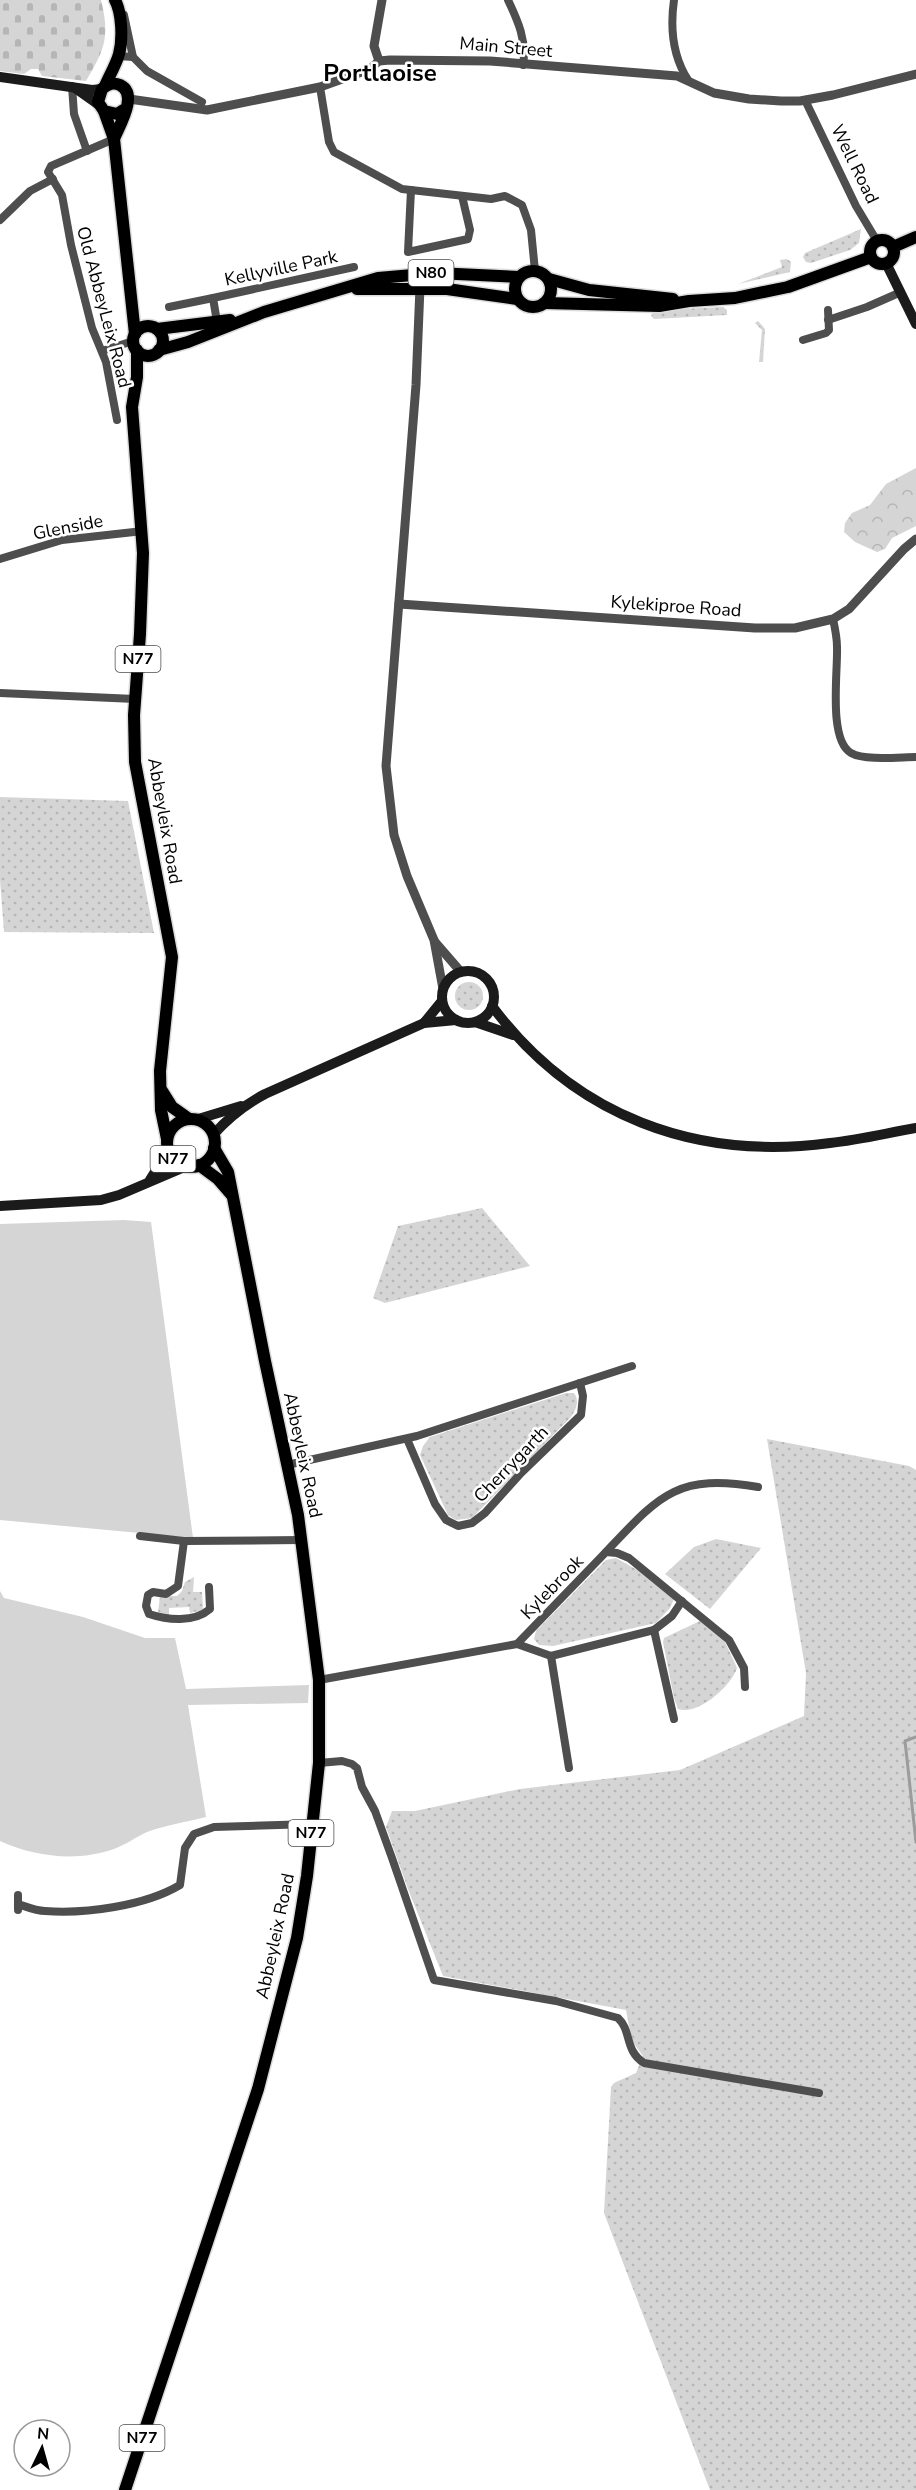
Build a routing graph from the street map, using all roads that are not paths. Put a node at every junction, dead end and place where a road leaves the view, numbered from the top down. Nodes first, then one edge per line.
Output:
1 (382, 0) edge
2 (508, 0) edge
3 (674, 0) edge
4 (117, 3) edge
5 (118, 56) junction
6 (133, 57) junction
7 (379, 61) junction
8 (524, 64) junction
9 (916, 74) edge
10 (0, 77) edge
11 (688, 80) junction
12 (72, 86) junction
13 (103, 87) junction
14 (320, 87) junction
15 (126, 99) junction
16 (805, 100) junction
17 (204, 106) junction
18 (101, 108) junction
19 (114, 139) junction
20 (87, 150) junction
21 (53, 179) junction
22 (411, 190) junction
23 (462, 196) junction
24 (0, 220) edge
25 (916, 237) edge
26 (877, 241) junction
27 (893, 247) junction
28 (871, 256) junction
29 (886, 263) junction
30 (354, 267) dead end
31 (535, 271) junction
32 (519, 276) junction
33 (549, 279) junction
34 (420, 287) junction
35 (346, 289) junction
36 (901, 292) junction
37 (213, 298) junction
38 (517, 298) junction
39 (130, 299) junction
40 (689, 301) junction
41 (544, 303) junction
42 (169, 307) dead end
43 (828, 310) dead end
44 (250, 317) junction
45 (828, 320) junction
46 (217, 322) junction
47 (916, 324) edge
48 (152, 327) junction
49 (803, 340) dead end
50 (135, 342) junction
51 (102, 351) junction
52 (156, 352) junction
53 (137, 377) junction
54 (117, 420) dead end
55 (143, 531) junction
56 (916, 539) edge
57 (0, 559) edge
58 (399, 604) junction
59 (834, 619) junction
60 (0, 693) edge
61 (135, 699) junction
62 (916, 757) edge
63 (434, 940) junction
64 (460, 972) junction
65 (443, 989) junction
66 (442, 1001) junction
67 (492, 1006) junction
68 (456, 1020) junction
69 (474, 1022) junction
70 (424, 1023) junction
71 (514, 1035) junction
72 (161, 1090) junction
73 (247, 1104) junction
74 (192, 1120) junction
75 (916, 1128) edge
76 (214, 1142) junction
77 (168, 1145) junction
78 (193, 1166) junction
79 (150, 1180) junction
80 (232, 1195) junction
81 (0, 1206) edge
82 (632, 1366) dead end
83 (580, 1383) junction
84 (407, 1438) junction
85 (287, 1464) junction
86 (758, 1487) dead end
87 (140, 1536) dead end
88 (301, 1540) junction
89 (184, 1541) junction
90 (606, 1552) junction
91 (209, 1587) dead end
92 (682, 1601) junction
93 (654, 1630) junction
94 (517, 1644) junction
95 (551, 1656) junction
96 (318, 1680) junction
97 (745, 1687) dead end
98 (674, 1719) dead end
99 (319, 1763) junction
100 (569, 1768) dead end
101 (312, 1824) junction
102 (18, 1903) dead end
103 (819, 2093) dead end
104 (125, 2490) edge

1 - 7 street
2 - 8 street
3 - 11 street
4 - 5 main road
4 - 6 street
5 - 6 street
5 - 13 main road
5 - 15 main road
6 - 17 street
7 - 8 street, Main Street
7 - 14 street, Main Street
8 - 11 street, Main Street
9 - 16 street, Main Street
10 - 12 main road
11 - 16 street, Main Street
12 - 13 main road
12 - 18 main road
12 - 20 street
13 - 15 main road
13 - 18 main road
14 - 17 street, Main Street
14 - 22 street
15 - 17 street, Main Street
15 - 18 main road
15 - 19 main road
16 - 26 street, Well Road
18 - 19 main road
19 - 20 street
19 - 39 main road
20 - 21 street
21 - 24 street
21 - 51 street, Old AbbeyLeix Road
22 - 23 street
22 - 23 street
23 - 31 street
25 - 27 main road
26 - 27 main road
26 - 28 main road
27 - 29 main road
28 - 29 main road
28 - 40 main road, N80
29 - 36 main road
30 - 37 street, Kellyville Park
31 - 32 main road, N80
31 - 33 main road, N80
32 - 35 main road, N80
32 - 38 main road
33 - 40 main road, N80
33 - 41 main road
34 - 35 main road, N80
34 - 38 main road, N80
34 - 58 street
35 - 44 main road, N80
36 - 45 street
36 - 47 main road
37 - 42 street, Kellyville Park
37 - 46 street, Kellyville Park
38 - 41 main road, N80
39 - 48 main road
39 - 50 main road
40 - 41 main road, N80
43 - 45 street
44 - 46 main road, N80
44 - 52 main road, N80
45 - 49 street
46 - 48 main road, N80
48 - 50 main road, N80
48 - 52 main road
50 - 51 street
50 - 52 main road
50 - 53 main road, N77
51 - 54 street, Old AbbeyLeix Road
52 - 53 main road, N77
53 - 55 main road, Abbeyleix Road / N77
55 - 57 street, Glenside
55 - 61 main road, Abbeyleix Road / N77
56 - 59 street, Kylekiproe Road
58 - 59 street, Kylekiproe Road
58 - 63 street
59 - 62 street
60 - 61 street
61 - 72 main road, Abbeyleix Road / N77
63 - 64 street
63 - 65 street
64 - 65 main road
64 - 67 main road
65 - 66 main road
66 - 68 main road
66 - 70 main road
67 - 69 main road
67 - 71 main road
68 - 69 main road
68 - 70 main road
69 - 71 main road
70 - 73 main road
71 - 75 main road
72 - 74 main road, N77
72 - 77 main road, Abbeyleix Road / N77
73 - 74 main road
73 - 76 main road
74 - 76 main road, N77
74 - 77 main road, N77
76 - 78 main road, N77
76 - 80 main road, Abbeyleix Road / N77
77 - 78 main road, N77
77 - 79 main road
78 - 79 main road
78 - 80 main road, N77
79 - 81 main road
80 - 85 main road, Abbeyleix Road / N77
82 - 83 street, Cherrygarth
83 - 84 street, Cherrygarth
83 - 84 street, Cherrygarth
84 - 85 street, Cherrygarth
85 - 88 main road, Abbeyleix Road / N77
86 - 90 street
87 - 89 street
88 - 89 street
88 - 96 main road, Abbeyleix Road / N77
89 - 91 street
90 - 92 street, Kylebrook
90 - 94 street, Kylebrook
92 - 93 street
92 - 97 street, Kylebrook
93 - 95 street
93 - 98 street
94 - 95 street
94 - 96 street, Kylebrook
95 - 100 street
96 - 99 main road, Abbeyleix Road / N77
99 - 101 main road, Abbeyleix Road / N77
99 - 103 street
101 - 102 street
101 - 104 main road, Abbeyleix Road / N77

